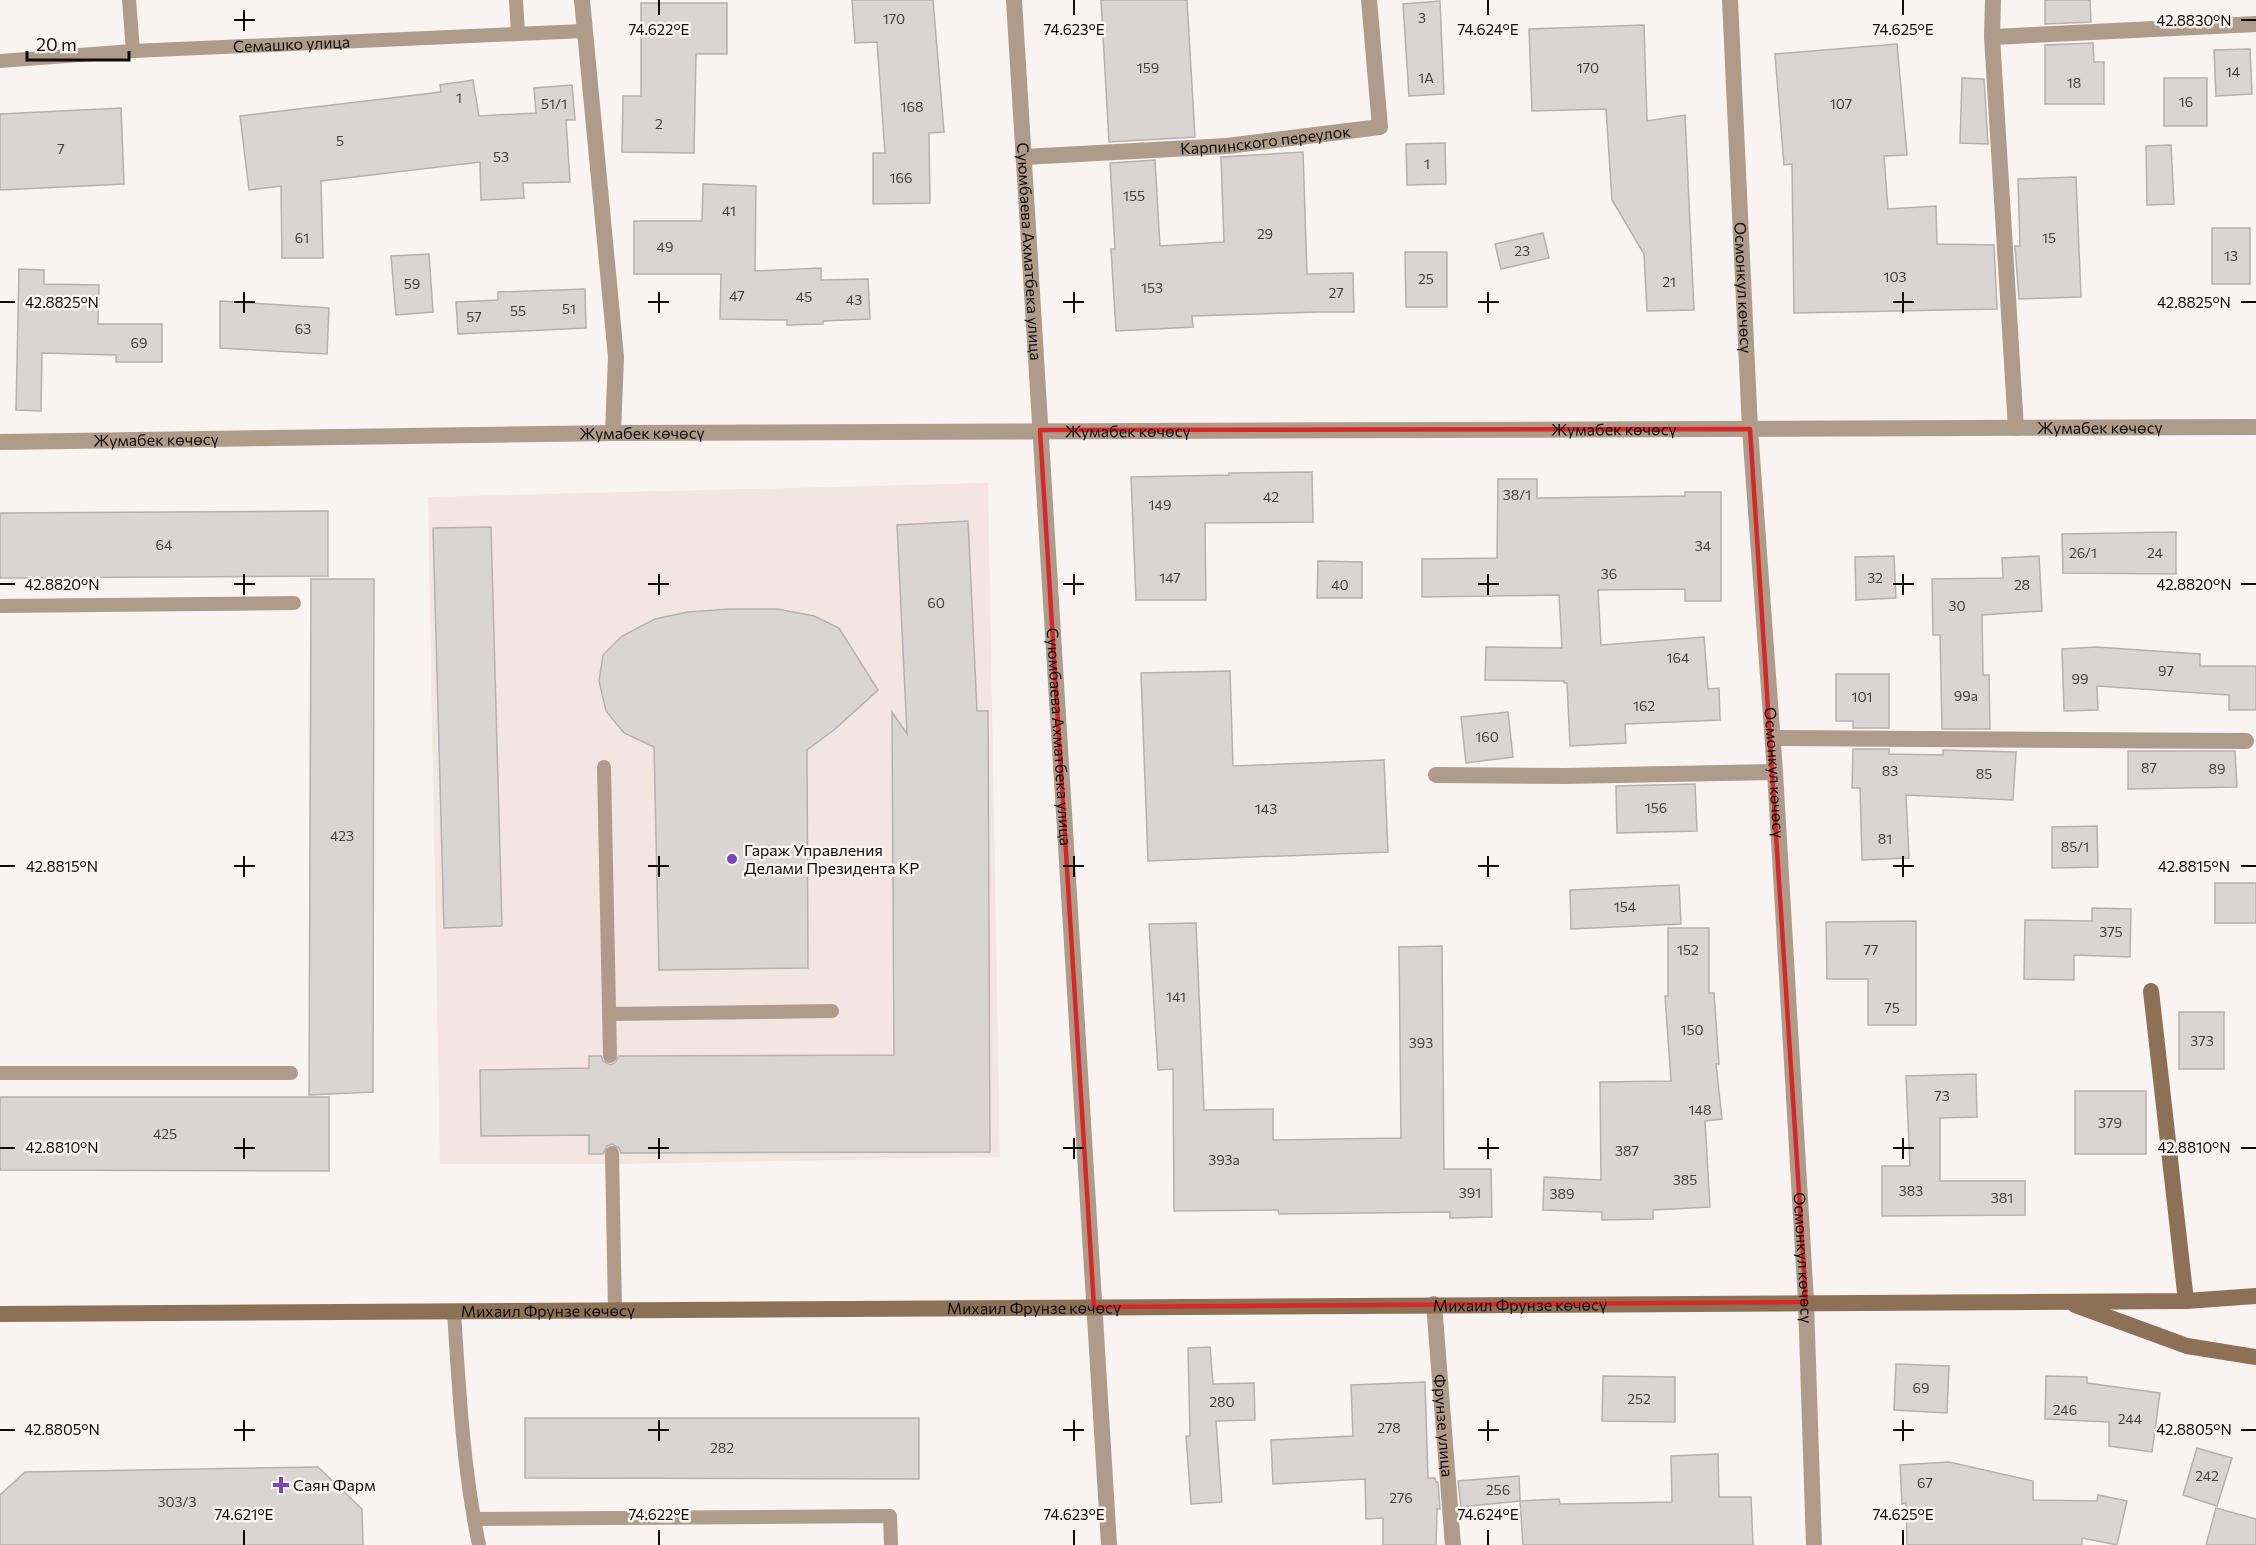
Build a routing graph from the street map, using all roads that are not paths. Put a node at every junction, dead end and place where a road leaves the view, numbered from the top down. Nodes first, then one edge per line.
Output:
1 (129, 0) edge
2 (516, 0) edge
3 (582, 0) edge
4 (1014, 0) edge
5 (1369, 0) edge
6 (1730, 0) edge
7 (1992, 0) edge
8 (2256, 24) edge
9 (584, 30) junction
10 (518, 33) junction
11 (1992, 37) junction
12 (133, 51) junction
13 (0, 61) edge
14 (1024, 157) junction
15 (2256, 427) edge
16 (2016, 428) junction
17 (1750, 429) junction
18 (1040, 430) junction
19 (613, 433) junction
20 (0, 442) edge
21 (294, 603) dead end
22 (0, 606) edge
23 (1773, 738) junction
24 (2246, 741) dead end
25 (604, 767) dead end
26 (1775, 772) junction
27 (1436, 776) dead end
28 (2151, 992) dead end
29 (832, 1011) dead end
30 (610, 1014) junction
31 (610, 1056) dead end
32 (0, 1073) edge
33 (291, 1073) dead end
34 (612, 1153) dead end
35 (2256, 1296) edge
36 (2186, 1300) junction
37 (1806, 1302) junction
38 (2066, 1302) junction
39 (1434, 1304) junction
40 (1094, 1307) junction
41 (615, 1310) junction
42 (454, 1312) junction
43 (0, 1314) edge
44 (2256, 1358) edge
45 (474, 1519) junction
46 (479, 1545) edge
47 (891, 1545) edge
48 (1108, 1545) edge
49 (1453, 1545) edge
50 (1814, 1545) edge

1 - 12 lane
2 - 10 lane
3 - 9 street
4 - 14 street, Суюмбаева Ахматбека улица
5 - 14 street, Карпинского переулок
6 - 17 street, Осмонкул көчөсү
7 - 11 street
8 - 11 street
9 - 10 lane, Семашко улица
9 - 19 street
10 - 12 lane, Семашко улица
11 - 16 street
12 - 13 lane, Семашко улица
14 - 18 street, Суюмбаева Ахматбека улица
15 - 16 street, Жумабек көчөсү
16 - 17 street, Жумабек көчөсү
17 - 18 street, Жумабек көчөсү
17 - 23 street, Осмонкул көчөсү
18 - 19 street, Жумабек көчөсү
18 - 40 street, Суюмбаева Ахматбека улица
19 - 20 street, Жумабек көчөсү
21 - 22 lane
23 - 24 street
23 - 26 street, Осмонкул көчөсү
25 - 30 lane
26 - 27 street
26 - 37 street, Осмонкул көчөсү
28 - 36 main road
29 - 30 lane
30 - 31 lane
32 - 33 lane
34 - 41 lane
35 - 36 main road, Михаил Фрунзе көчөсү
36 - 38 main road, Михаил Фрунзе көчөсү
37 - 38 main road, Михаил Фрунзе көчөсү
37 - 39 main road, Михаил Фрунзе көчөсү
37 - 50 street, Осмонкул көчөсү
38 - 44 main road, Михаил Фрунзе көчөсү
39 - 40 main road, Михаил Фрунзе көчөсү
39 - 49 street, Фрунзе улица
40 - 41 main road, Михаил Фрунзе көчөсү
40 - 48 street, Суюмбаева Ахматбека улица
41 - 42 main road, Михаил Фрунзе көчөсү
42 - 43 main road, Михаил Фрунзе көчөсү
42 - 45 lane
45 - 46 lane
45 - 47 lane

